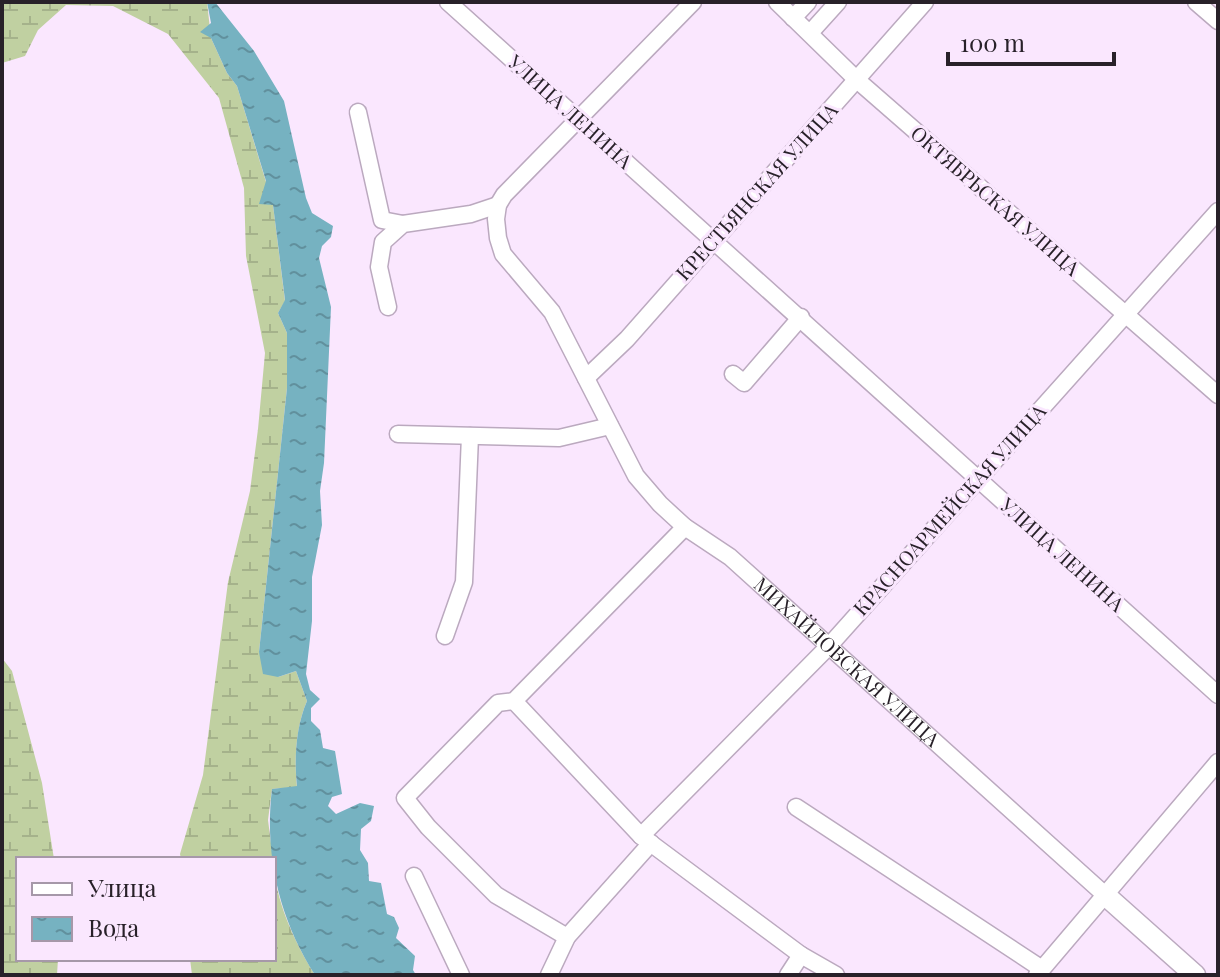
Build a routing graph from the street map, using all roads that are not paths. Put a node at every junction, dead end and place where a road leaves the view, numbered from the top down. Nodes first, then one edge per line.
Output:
1 (448, 2) edge
2 (693, 2) edge
3 (777, 2) edge
4 (808, 2) edge
5 (838, 2) edge
6 (925, 2) edge
7 (1203, 4) edge
8 (793, 18) junction
9 (1218, 21) edge
10 (810, 33) junction
11 (857, 80) junction
12 (358, 112) dead end
13 (577, 120) junction
14 (498, 205) junction
15 (1218, 211) edge
16 (403, 224) junction
17 (714, 239) junction
18 (388, 307) dead end
19 (1125, 315) junction
20 (801, 317) junction
21 (733, 374) dead end
22 (586, 378) junction
23 (1218, 395) edge
24 (610, 426) junction
25 (398, 434) dead end
26 (470, 436) junction
27 (978, 478) junction
28 (685, 527) junction
29 (445, 636) dead end
30 (829, 646) junction
31 (1218, 695) edge
32 (514, 701) junction
33 (1218, 762) edge
34 (796, 807) dead end
35 (646, 839) junction
36 (414, 876) dead end
37 (1104, 894) junction
38 (567, 937) junction
39 (801, 955) junction
40 (1039, 972) edge
41 (461, 975) edge
42 (549, 975) edge
43 (788, 975) edge
44 (836, 975) edge
45 (1195, 975) edge

1 - 13 street, УЛИЦА ЛЕНИНА
2 - 13 street
3 - 8 street, ОКТЯБРЬСКАЯ УЛИЦА
4 - 8 street
5 - 10 street
6 - 11 street, КРЕСТЬЯНСКАЯ УЛИЦА
7 - 9 street
8 - 10 street, ОКТЯБРЬСКАЯ УЛИЦА
10 - 11 street, ОКТЯБРЬСКАЯ УЛИЦА
11 - 17 street, КРЕСТЬЯНСКАЯ УЛИЦА
11 - 19 street, ОКТЯБРЬСКАЯ УЛИЦА
12 - 16 street
13 - 14 street
13 - 17 street, УЛИЦА ЛЕНИНА
14 - 16 street
14 - 22 street, МИХАЙЛОВСКАЯ УЛИЦА
15 - 19 street, КРАСНОАРМЕЙСКАЯ УЛИЦА
16 - 18 street
17 - 20 street, УЛИЦА ЛЕНИНА
17 - 22 street, КРЕСТЬЯНСКАЯ УЛИЦА
19 - 23 street, ОКТЯБРЬСКАЯ УЛИЦА
19 - 27 street, КРАСНОАРМЕЙСКАЯ УЛИЦА
20 - 21 street
20 - 27 street, УЛИЦА ЛЕНИНА
22 - 24 street, МИХАЙЛОВСКАЯ УЛИЦА
24 - 26 street
24 - 28 street, МИХАЙЛОВСКАЯ УЛИЦА
25 - 26 street
26 - 29 street
27 - 30 street, КРАСНОАРМЕЙСКАЯ УЛИЦА
27 - 31 street, УЛИЦА ЛЕНИНА
28 - 30 street, МИХАЙЛОВСКАЯ УЛИЦА
28 - 32 street
30 - 35 street, КРАСНОАРМЕЙСКАЯ УЛИЦА
30 - 37 street, МИХАЙЛОВСКАЯ УЛИЦА
32 - 35 street
32 - 38 street
33 - 37 street
34 - 40 street
35 - 38 street, КРАСНОАРМЕЙСКАЯ УЛИЦА
35 - 39 street
36 - 41 street
37 - 40 street
37 - 45 main road, МИХАЙЛОВСКАЯ УЛИЦА
38 - 42 street, КРАСНОАРМЕЙСКАЯ УЛИЦА
39 - 43 street
39 - 44 street

